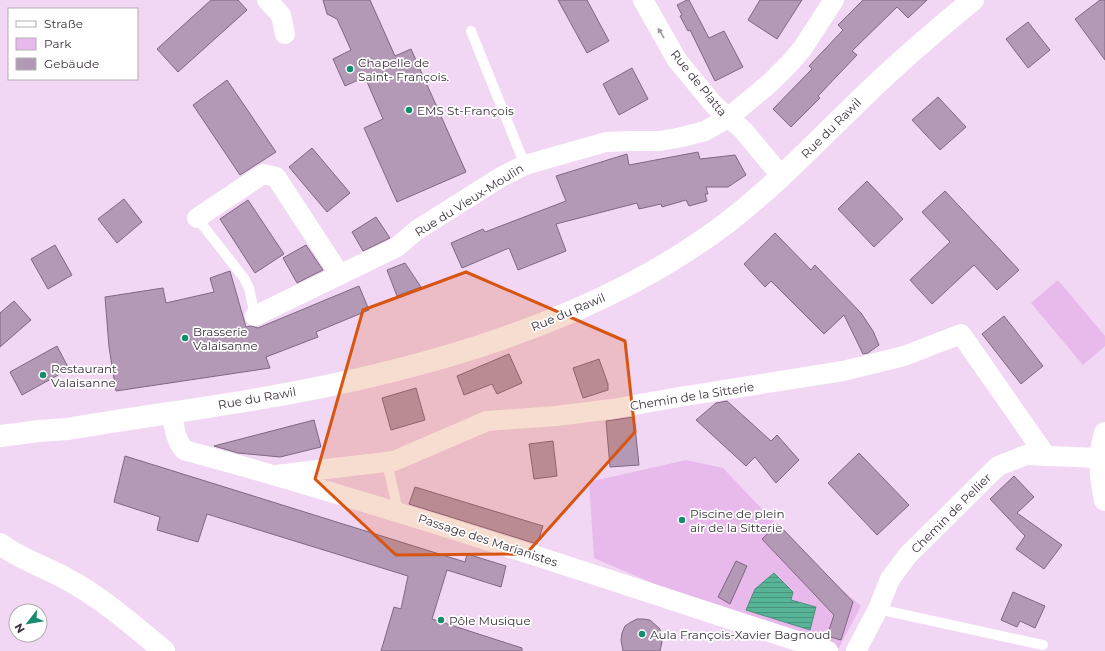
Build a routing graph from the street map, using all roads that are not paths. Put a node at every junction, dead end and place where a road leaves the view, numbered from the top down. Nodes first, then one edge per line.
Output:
1 (643, 0) edge
2 (834, 0) edge
3 (973, 0) edge
4 (270, 3) edge
5 (471, 31) dead end
6 (285, 34) dead end
7 (728, 118) junction
8 (525, 165) junction
9 (782, 177) junction
10 (197, 218) joint
11 (340, 275) junction
12 (255, 316) joint
13 (172, 412) junction
14 (68, 429) junction
15 (1105, 433) edge
16 (0, 436) edge
17 (0, 452) edge
18 (1046, 456) junction
19 (1099, 458) junction
20 (387, 462) junction
21 (276, 475) junction
22 (1105, 500) edge
23 (398, 511) junction
24 (0, 544) edge
25 (878, 609) junction
26 (1043, 644) dead end
27 (164, 651) edge
28 (828, 651) edge
29 (856, 651) edge

7 -> 1 street, Rue de Platta
2 - 7 street, Rue du Vieux-Moulin
3 - 9 street, Rue du Rawil
4 - 6 street
5 - 8 lane
7 - 8 street, Rue du Vieux-Moulin
7 - 9 street, Rue de Platta
8 - 11 street, Rue du Vieux-Moulin
9 - 13 street, Rue du Rawil
10 - 11 street
10 - 12 lane
11 - 12 street, Rue du Vieux-Moulin
13 - 14 street, Rue du Rawil
13 - 21 street, Passage des Marianistes
14 - 16 street, Rue du Rawil
14 - 17 street, Rue du Rawil
15 - 19 street
18 - 19 street, Chemin de Pellier
18 - 20 street, Chemin de la Sitterie
18 - 25 street, Chemin de Pellier
19 - 22 street
20 - 21 street, Chemin de la Sitterie
20 - 23 lane
21 - 23 street, Passage des Marianistes
23 - 28 street, Passage des Marianistes
24 - 27 street
25 - 26 lane
25 - 29 street, Chemin de Pellier

